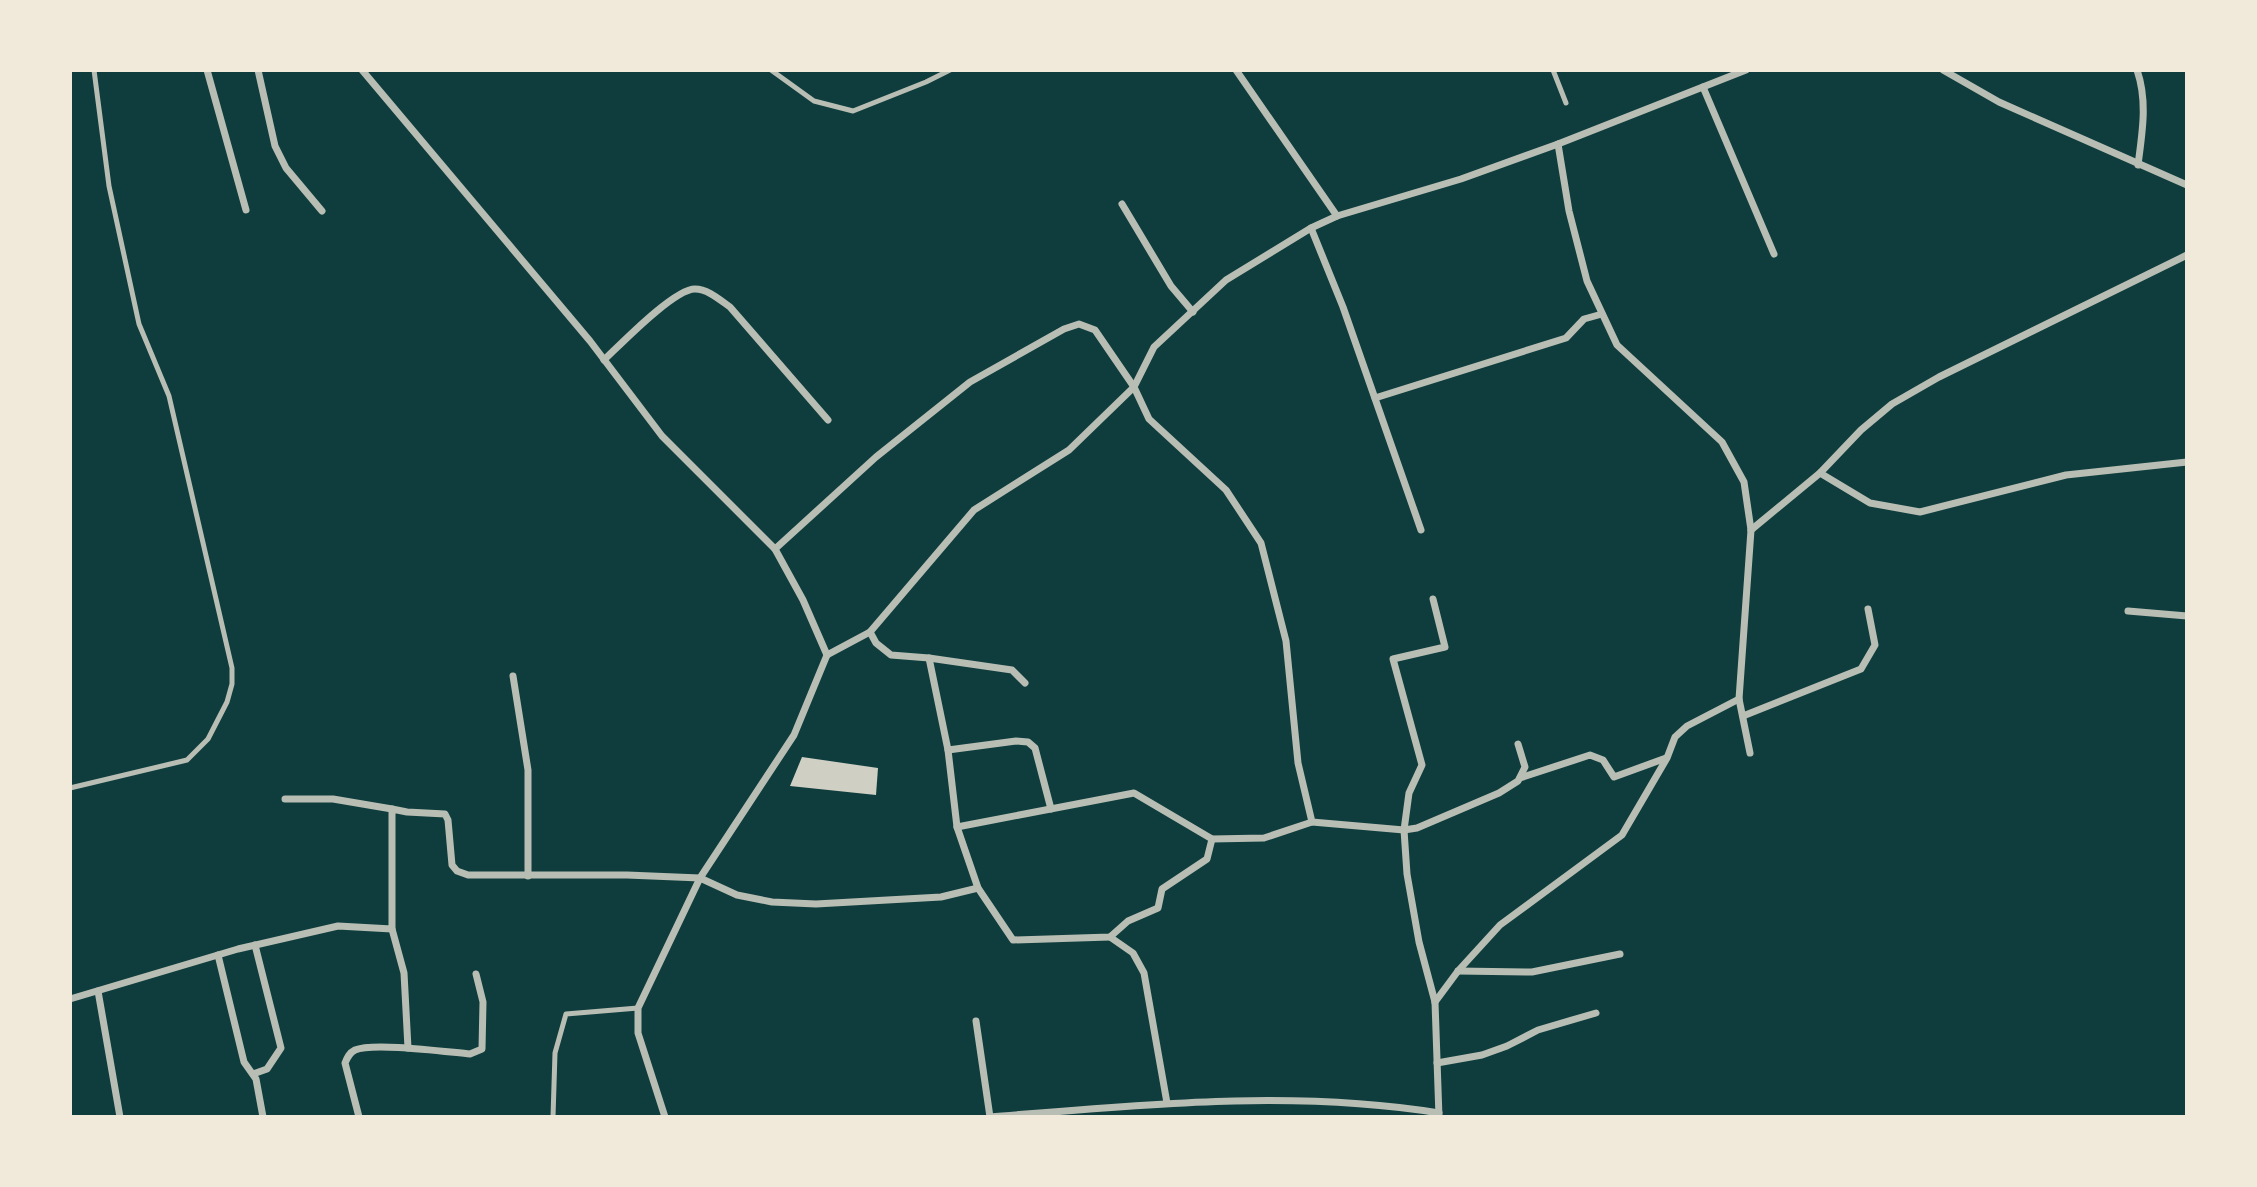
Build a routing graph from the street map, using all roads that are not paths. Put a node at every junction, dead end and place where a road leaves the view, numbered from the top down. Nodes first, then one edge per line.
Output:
1 (94, 70) edge
2 (207, 70) edge
3 (258, 70) edge
4 (362, 70) edge
5 (771, 70) edge
6 (950, 70) edge
7 (1236, 70) edge
8 (1553, 70) edge
9 (1746, 70) edge
10 (1943, 70) edge
11 (2137, 70) edge
12 (1703, 87) junction
13 (1566, 103) dead end
14 (1558, 144) junction
15 (2138, 165) junction
16 (2187, 185) edge
17 (1122, 204) dead end
18 (246, 210) dead end
19 (322, 211) dead end
20 (1337, 216) junction
21 (1311, 228) junction
22 (1774, 254) dead end
23 (2187, 255) edge
24 (1193, 312) junction
25 (1602, 314) junction
26 (604, 360) junction
27 (1135, 387) junction
28 (1375, 398) junction
29 (828, 420) dead end
30 (2187, 462) edge
31 (1820, 473) junction
32 (1421, 530) dead end
33 (1751, 530) junction
34 (775, 549) junction
35 (1433, 599) dead end
36 (1868, 608) dead end
37 (2128, 611) dead end
38 (2187, 616) edge
39 (870, 632) junction
40 (827, 655) junction
41 (929, 657) junction
42 (513, 676) dead end
43 (1026, 683) dead end
44 (1739, 699) junction
45 (1743, 716) junction
46 (1518, 744) dead end
47 (948, 750) junction
48 (1750, 753) dead end
49 (1667, 758) junction
50 (1520, 778) junction
51 (70, 788) edge
52 (285, 799) dead end
53 (392, 809) junction
54 (1051, 809) junction
55 (1312, 822) junction
56 (957, 827) junction
57 (1404, 830) junction
58 (1212, 839) junction
59 (528, 876) junction
60 (700, 878) junction
61 (978, 888) junction
62 (392, 929) junction
63 (1110, 937) junction
64 (255, 945) junction
65 (1620, 954) dead end
66 (218, 955) junction
67 (1458, 971) junction
68 (476, 974) dead end
69 (98, 991) junction
70 (70, 999) edge
71 (1435, 1002) junction
72 (638, 1008) junction
73 (1597, 1013) dead end
74 (976, 1021) dead end
75 (408, 1048) junction
76 (1437, 1063) junction
77 (253, 1074) junction
78 (1167, 1102) junction
79 (1439, 1115) edge
80 (120, 1117) edge
81 (263, 1117) edge
82 (359, 1117) edge
83 (553, 1117) edge
84 (665, 1117) edge
85 (990, 1117) edge

1 - 51 lane
2 - 18 street
3 - 19 street
4 - 26 street
5 - 6 lane
7 - 20 street
8 - 13 lane
9 - 12 street
10 - 15 street
11 - 15 street
12 - 14 street
12 - 22 street
14 - 20 street
14 - 25 street
15 - 16 street
17 - 24 street
20 - 21 street
21 - 24 street
21 - 28 street
23 - 31 street
24 - 27 street
25 - 28 street
25 - 33 street
26 - 29 street
26 - 34 street
27 - 34 street
27 - 39 street
27 - 55 street
28 - 32 street
30 - 31 street
31 - 33 street
33 - 44 street
34 - 40 street
35 - 57 street
36 - 45 street
37 - 38 street
39 - 40 street
39 - 41 street
40 - 60 street
41 - 43 street
41 - 47 street
42 - 59 street
44 - 45 street
44 - 49 street
45 - 48 street
46 - 50 street
47 - 54 street
47 - 56 street
49 - 50 street
49 - 67 street
50 - 57 street
52 - 53 street
53 - 59 street
53 - 62 street
54 - 56 street
54 - 58 street
55 - 57 street
55 - 58 street
56 - 61 street
57 - 71 street
58 - 63 street
59 - 60 street
60 - 61 street
60 - 72 street
61 - 63 street
62 - 64 street
62 - 75 street
63 - 78 street
64 - 66 street
64 - 77 street
65 - 67 street
66 - 69 street
66 - 77 street
67 - 71 street
68 - 75 street
69 - 70 street
69 - 80 street
71 - 76 street
72 - 83 lane
72 - 84 street
73 - 76 street
74 - 85 street
75 - 82 street
76 - 79 street
77 - 81 street
78 - 79 street
78 - 85 street

